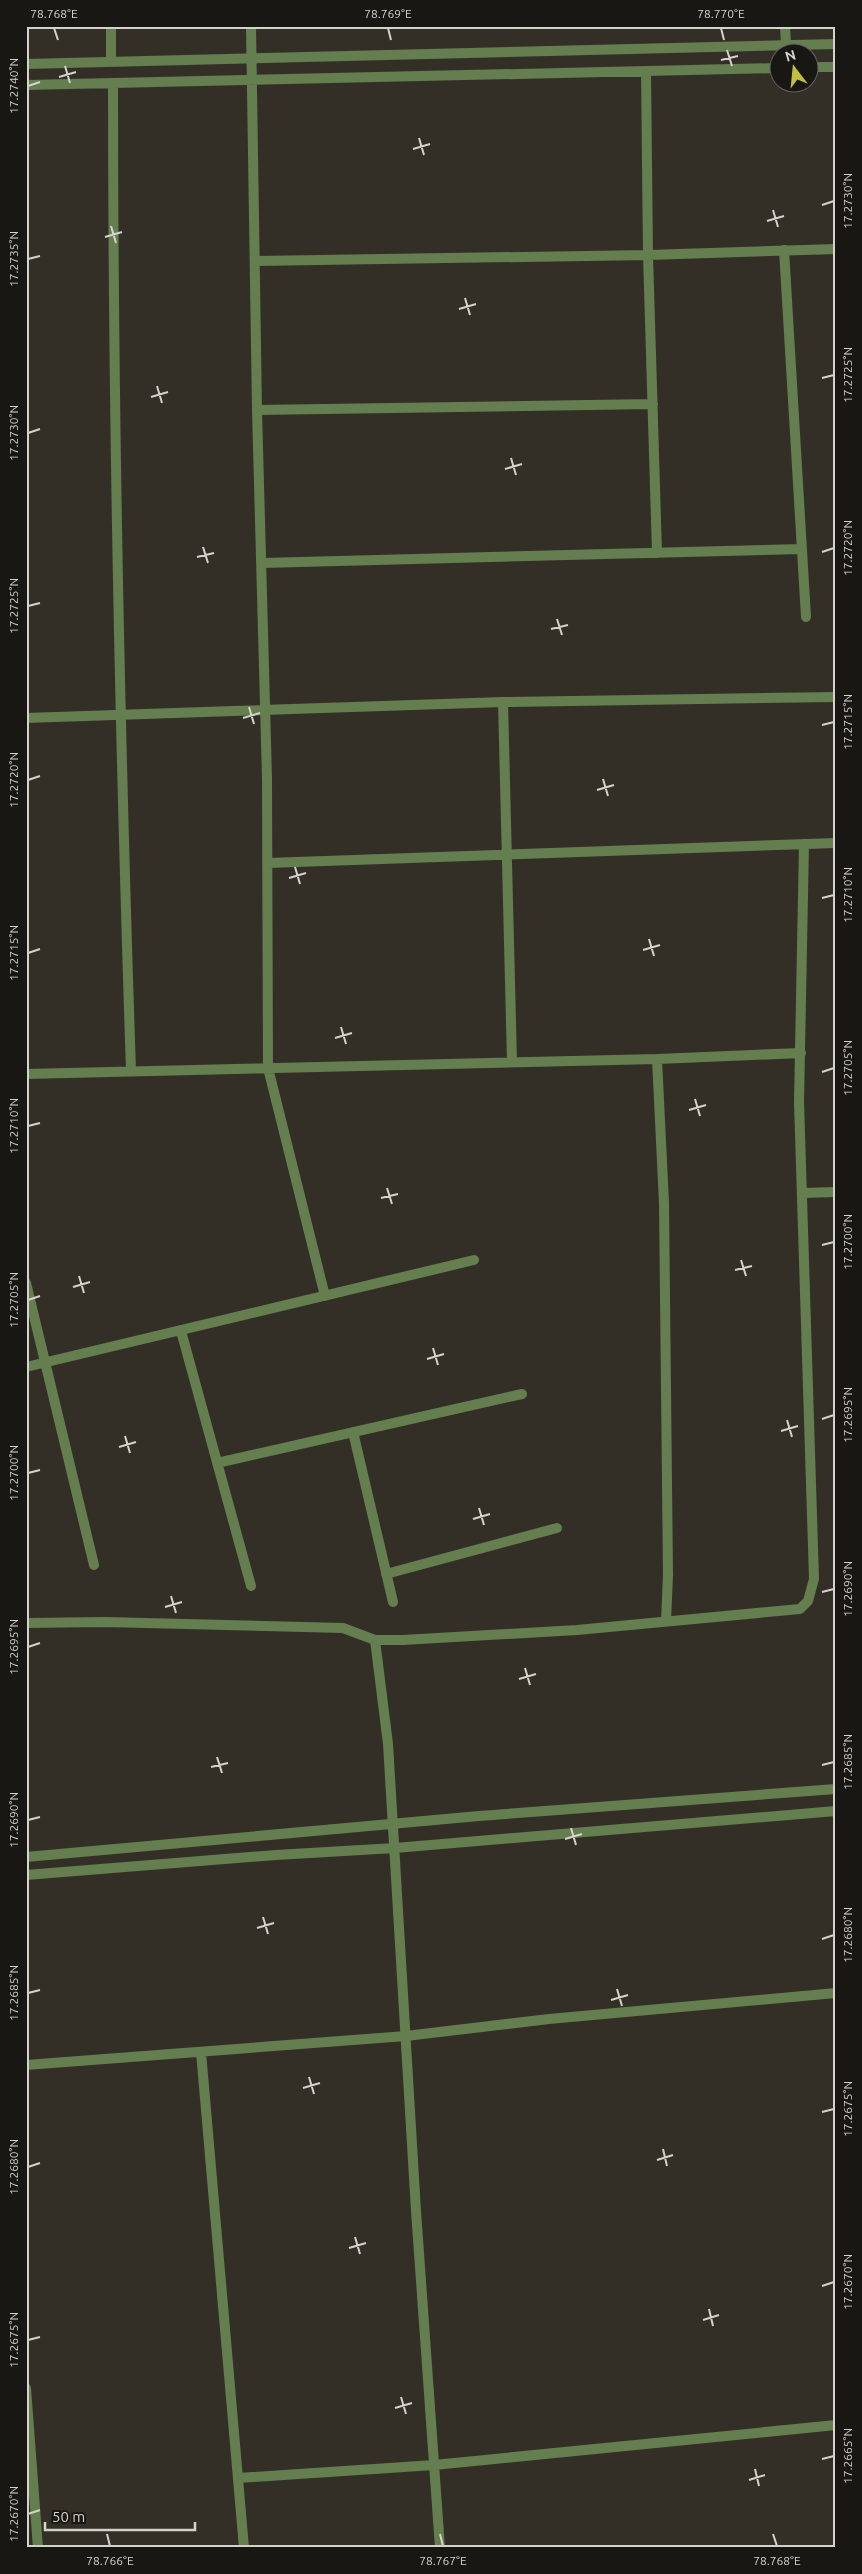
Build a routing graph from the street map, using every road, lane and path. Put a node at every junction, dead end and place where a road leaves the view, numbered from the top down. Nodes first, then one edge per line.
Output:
1 (110, 26) edge
2 (251, 26) edge
3 (785, 26) edge
4 (786, 42) edge
5 (820, 44) edge
6 (836, 44) edge
7 (770, 45) edge
8 (252, 58) junction
9 (112, 62) junction
10 (26, 64) edge
11 (820, 67) edge
12 (836, 67) edge
13 (770, 68) edge
14 (646, 71) junction
15 (251, 80) junction
16 (113, 83) junction
17 (26, 85) edge
18 (836, 249) edge
19 (784, 250) junction
20 (648, 255) junction
21 (255, 261) junction
22 (652, 404) junction
23 (257, 410) junction
24 (802, 549) junction
25 (657, 553) junction
26 (262, 562) junction
27 (806, 617) dead end
28 (836, 697) edge
29 (503, 702) junction
30 (266, 710) junction
31 (120, 715) junction
32 (26, 718) edge
33 (836, 843) edge
34 (804, 844) junction
35 (507, 854) junction
36 (268, 863) junction
37 (801, 1053) junction
38 (657, 1059) junction
39 (512, 1062) junction
40 (268, 1068) junction
41 (131, 1071) junction
42 (26, 1074) edge
43 (836, 1192) edge
44 (803, 1193) junction
45 (474, 1260) dead end
46 (26, 1283) edge
47 (326, 1296) junction
48 (181, 1331) junction
49 (45, 1362) junction
50 (26, 1367) edge
51 (522, 1394) dead end
52 (353, 1432) junction
53 (218, 1463) junction
54 (557, 1528) dead end
55 (94, 1565) dead end
56 (386, 1574) junction
57 (251, 1586) dead end
58 (393, 1602) dead end
59 (666, 1621) junction
60 (26, 1623) edge
61 (375, 1640) junction
62 (836, 1789) edge
63 (836, 1811) edge
64 (393, 1825) junction
65 (395, 1848) junction
66 (26, 1857) edge
67 (26, 1875) edge
68 (836, 1993) edge
69 (406, 2036) junction
70 (201, 2052) junction
71 (26, 2065) edge
72 (26, 2388) edge
73 (836, 2425) edge
74 (434, 2465) junction
75 (238, 2478) junction
76 (30, 2481) edge
77 (38, 2548) edge
78 (244, 2548) edge
79 (440, 2548) edge

1 - 9 street
2 - 8 street
3 - 4 street
5 - 6 street
7 - 8 street
8 - 9 street
8 - 15 street
9 - 10 street
11 - 12 street
13 - 14 street
14 - 15 street
14 - 20 street
15 - 16 street
15 - 21 street
16 - 17 street
16 - 31 street
18 - 19 street
19 - 20 street
19 - 24 street
20 - 21 street
20 - 22 street
21 - 23 street
22 - 23 street
22 - 25 street
23 - 26 street
24 - 25 street
24 - 27 street
25 - 26 street
26 - 30 street
28 - 29 street
29 - 30 street
29 - 35 street
30 - 31 street
30 - 36 street
31 - 32 street
31 - 41 street
33 - 34 street
34 - 35 street
34 - 37 street
35 - 36 street
35 - 39 street
36 - 40 street
37 - 38 street
37 - 44 street
38 - 39 street
38 - 59 street
39 - 40 street
40 - 41 street
40 - 47 street
41 - 42 street
43 - 44 street
44 - 59 street
45 - 47 street
46 - 49 street
47 - 48 street
48 - 49 street
48 - 53 street
49 - 50 street
49 - 55 street
51 - 52 street
52 - 53 street
52 - 56 street
53 - 57 street
54 - 56 street
56 - 58 street
59 - 61 street
60 - 61 street
61 - 64 street
62 - 64 street
63 - 65 street
64 - 65 street
64 - 66 street
65 - 67 street
65 - 69 street
68 - 69 street
69 - 70 street
69 - 74 street
70 - 71 street
70 - 75 street
72 - 76 street
73 - 74 street
74 - 75 street
74 - 79 street
75 - 78 street
76 - 77 street

